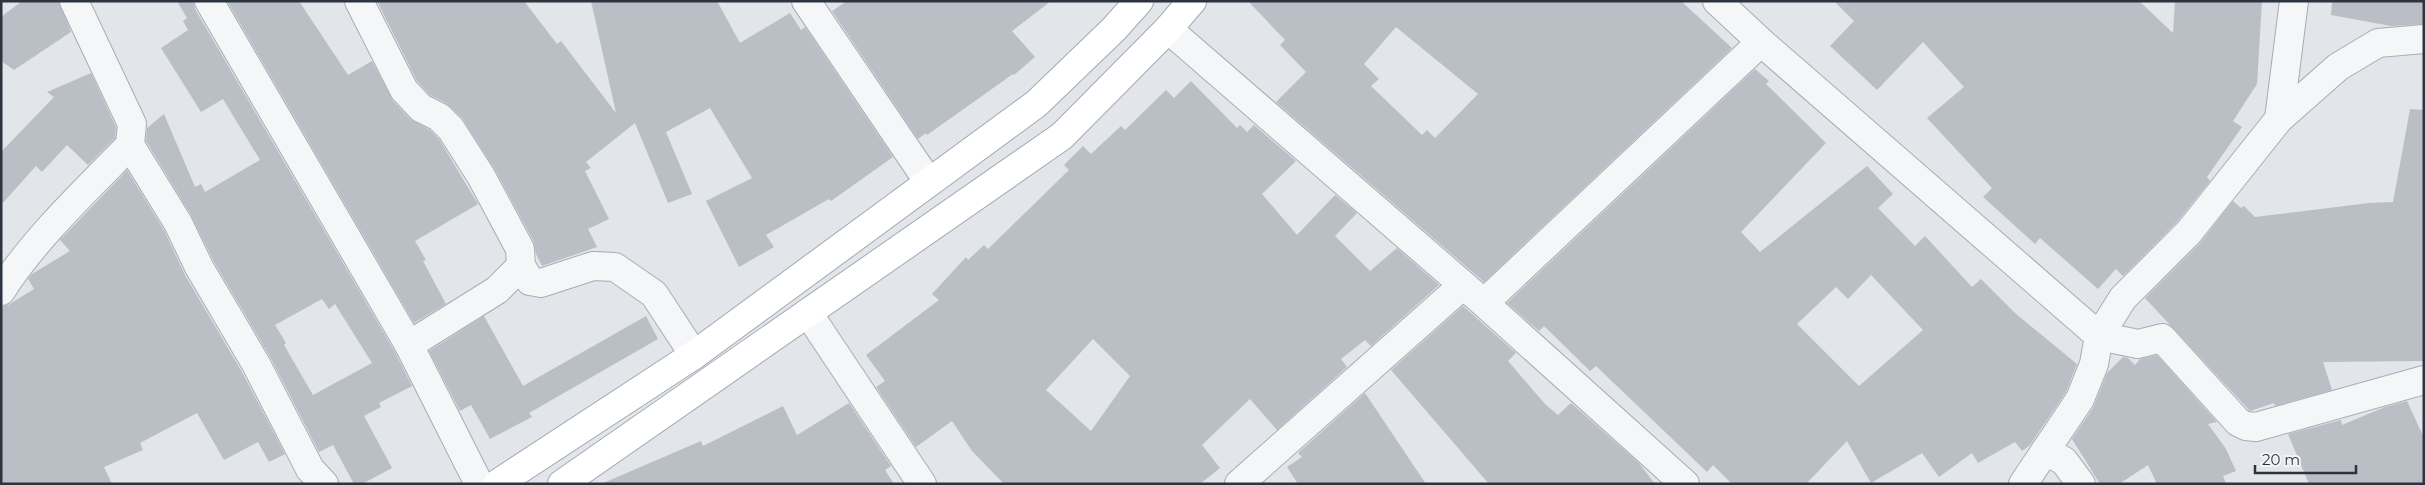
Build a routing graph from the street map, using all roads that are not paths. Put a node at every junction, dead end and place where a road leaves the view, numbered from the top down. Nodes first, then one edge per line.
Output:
1 (74, 1) edge
2 (209, 1) edge
3 (359, 1) edge
4 (806, 1) edge
5 (1139, 1) edge
6 (1192, 1) edge
7 (2294, 1) edge
8 (1723, 3) edge
9 (1168, 29) junction
10 (2424, 39) edge
11 (1761, 42) junction
12 (2279, 119) junction
13 (130, 145) junction
14 (928, 181) junction
15 (521, 266) junction
16 (1462, 286) junction
17 (1, 291) edge
18 (1484, 303) junction
19 (808, 313) junction
20 (2099, 336) junction
21 (409, 345) junction
22 (694, 355) junction
23 (2424, 380) edge
24 (2045, 452) junction
25 (324, 484) edge
26 (479, 484) edge
27 (497, 484) edge
28 (562, 484) edge
29 (922, 484) edge
30 (1239, 484) edge
31 (1685, 484) edge
32 (2023, 484) edge
33 (2081, 484) edge

1 - 13 street
2 - 21 street
3 - 15 street
4 - 14 street
5 - 14 main road
6 - 9 main road
7 - 12 street
8 - 11 street
9 - 16 street
9 - 19 main road
10 - 12 street
11 - 18 street
11 - 20 street
12 - 20 street
13 - 17 street
13 - 25 street
14 - 22 main road
15 - 21 street
15 - 22 street
16 - 18 street
16 - 30 street
18 - 31 street
19 - 28 main road
19 - 29 street
20 - 23 street
20 - 24 street
21 - 26 street
22 - 27 main road
24 - 32 street
24 - 33 street

